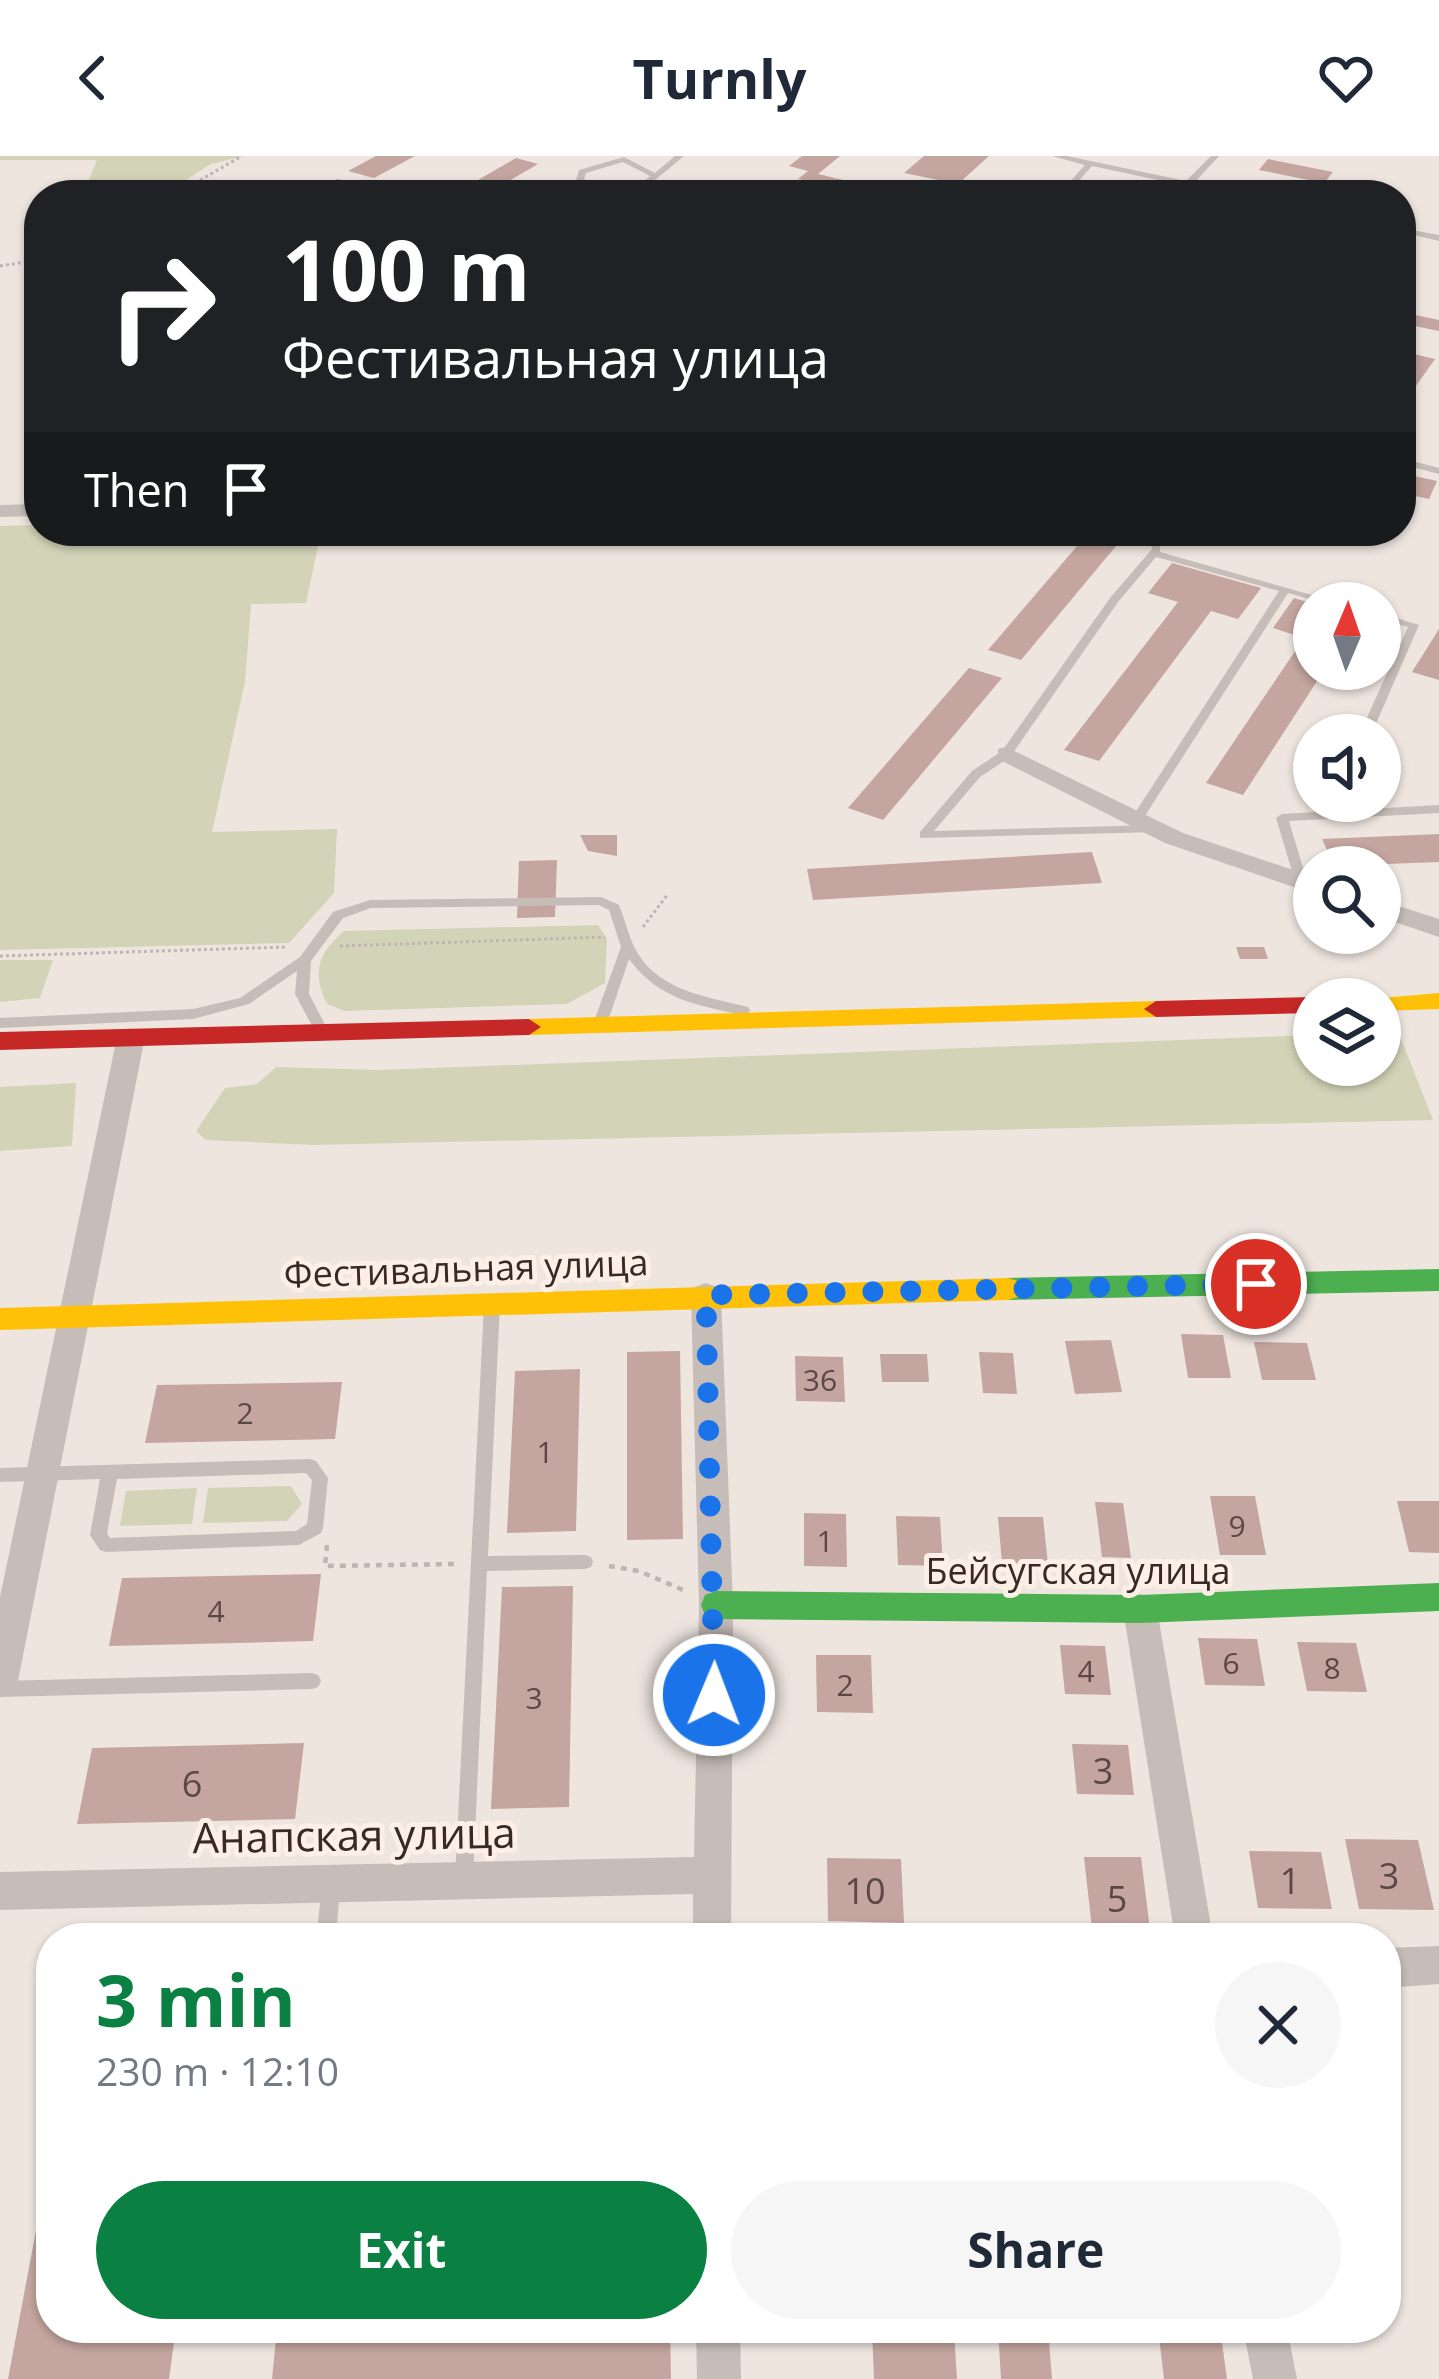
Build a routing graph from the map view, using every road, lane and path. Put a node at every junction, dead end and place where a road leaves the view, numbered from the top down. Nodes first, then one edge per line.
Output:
1 (242, 156) edge
2 (680, 156) edge
3 (1057, 156) edge
4 (1215, 156) edge
5 (1090, 163) junction
6 (655, 176) junction
7 (200, 180) edge
8 (582, 180) edge
9 (650, 180) edge
10 (1075, 180) edge
11 (1170, 180) edge
12 (1193, 180) edge
13 (1155, 546) edge
14 (1154, 553) junction
15 (1286, 590) junction
16 (1293, 592) edge
17 (1401, 622) edge
18 (1401, 654) edge
19 (1006, 754) junction
20 (1401, 808) edge
21 (1439, 808) edge
22 (1293, 816) edge
23 (1146, 824) junction
24 (1293, 847) edge
25 (1293, 879) edge
26 (1401, 915) edge
27 (1439, 928) edge
28 (627, 947) junction
29 (305, 960) junction
30 (1439, 1001) edge
31 (1401, 1002) edge
32 (1293, 1006) edge
33 (787, 1019) junction
34 (0, 1023) edge
35 (600, 1024) junction
36 (322, 1032) junction
37 (131, 1037) junction
38 (0, 1041) edge
39 (1439, 1280) edge
40 (706, 1295) junction
41 (493, 1305) junction
42 (74, 1317) junction
43 (0, 1319) edge
44 (110, 1472) junction
45 (42, 1474) junction
46 (0, 1475) edge
47 (307, 1533) junction
48 (585, 1562) joint
49 (478, 1564) junction
50 (1439, 1597) edge
51 (716, 1605) junction
52 (1140, 1609) junction
53 (312, 1681) dead end
54 (0, 1685) edge
55 (711, 1875) junction
56 (464, 1878) junction
57 (332, 1882) junction
58 (0, 1891) edge
59 (328, 1923) edge
60 (712, 1923) edge
61 (1192, 1923) edge
62 (1439, 1965) edge
63 (1401, 1967) edge
64 (718, 2343) edge
65 (1268, 2343) edge
66 (719, 2379) edge
67 (1275, 2379) edge

1 - 7 path
2 - 6 lane
3 - 5 lane
4 - 12 lane
5 - 10 lane
5 - 11 lane
6 - 8 lane
6 - 9 lane
13 - 14 lane
14 - 15 lane
14 - 19 lane
15 - 16 lane
15 - 23 lane
17 - 18 lane
19 - 23 street
19 - 23 lane
20 - 21 lane
22 - 24 lane
23 - 25 street
26 - 27 street
28 - 29 lane
28 - 33 lane
28 - 35 lane
29 - 34 lane
29 - 36 lane
30 - 31 street
32 - 33 street
33 - 35 street
35 - 36 street
36 - 37 street
37 - 38 street
37 - 42 street
39 - 40 street, Фестивальная улица
40 - 41 street, Фестивальная улица
40 - 51 street
41 - 42 street, Фестивальная улица
41 - 49 lane
42 - 43 street, Фестивальная улица
42 - 45 street
44 - 45 lane
44 - 47 lane
44 - 47 lane
45 - 46 lane
45 - 54 street
47 - 49 path
48 - 49 lane
48 - 51 path
49 - 56 lane
50 - 52 street, Бейсугская улица
51 - 52 street, Бейсугская улица
51 - 55 street
52 - 61 street
53 - 54 lane
55 - 56 street, Анапская улица
55 - 60 street
56 - 57 street, Анапская улица
57 - 58 street, Анапская улица
57 - 59 lane
62 - 63 street
64 - 66 street
65 - 67 street

